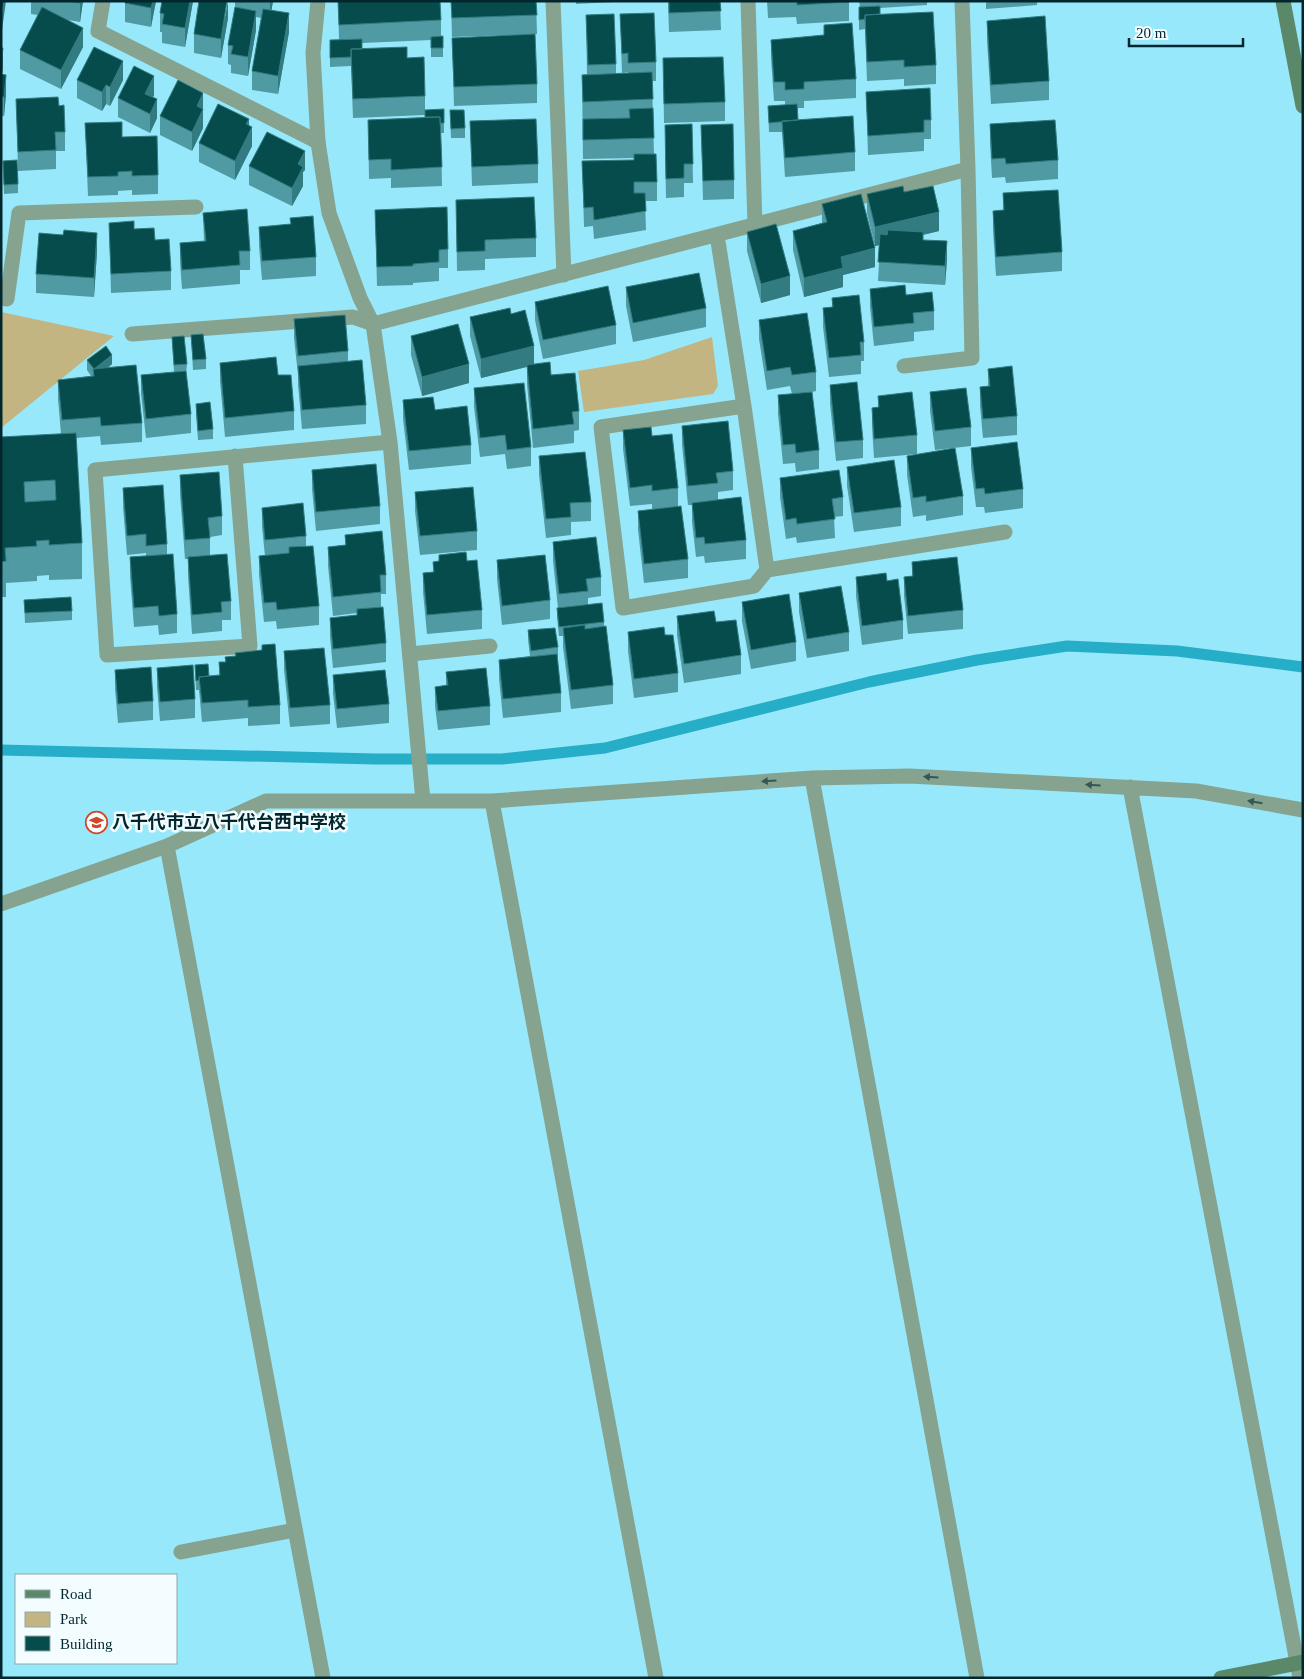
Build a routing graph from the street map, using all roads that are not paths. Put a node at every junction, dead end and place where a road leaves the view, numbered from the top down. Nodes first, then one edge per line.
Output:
1 (103, 1) edge
2 (318, 1) edge
3 (554, 1) edge
4 (748, 1) edge
5 (962, 1) edge
6 (1283, 1) edge
7 (1303, 106) edge
8 (318, 142) junction
9 (968, 169) junction
10 (196, 206) dead end
11 (755, 225) junction
12 (717, 235) junction
13 (564, 275) junction
14 (1, 298) edge
15 (373, 324) junction
16 (132, 334) dead end
17 (904, 366) dead end
18 (744, 406) junction
19 (390, 442) junction
20 (235, 456) junction
21 (1005, 532) dead end
22 (767, 570) junction
23 (490, 646) dead end
24 (410, 654) junction
25 (812, 778) junction
26 (1130, 787) junction
27 (423, 801) junction
28 (492, 801) junction
29 (1303, 810) edge
30 (167, 846) junction
31 (1, 904) edge
32 (295, 1530) junction
33 (181, 1552) dead end
34 (1300, 1668) edge
35 (324, 1678) edge
36 (656, 1678) edge
37 (977, 1678) edge
38 (1221, 1678) edge

1 - 8 street
2 - 8 street
3 - 13 street
4 - 11 street
5 - 9 street
6 - 7 street
8 - 15 street
9 - 11 street
9 - 17 street
10 - 14 street
11 - 12 street
12 - 13 street
12 - 18 street
13 - 15 street
15 - 16 street
15 - 19 street
18 - 22 street
18 - 22 street
19 - 20 street
19 - 24 street
20 - 20 street
21 - 22 street
23 - 24 street
24 - 27 street
26 -> 25 street
25 -> 28 street
25 - 37 street
29 -> 26 street
26 - 34 street
27 - 28 street
27 - 30 street
28 - 36 street
30 - 31 street
30 - 32 street
32 - 33 street
32 - 35 street
34 - 38 street

